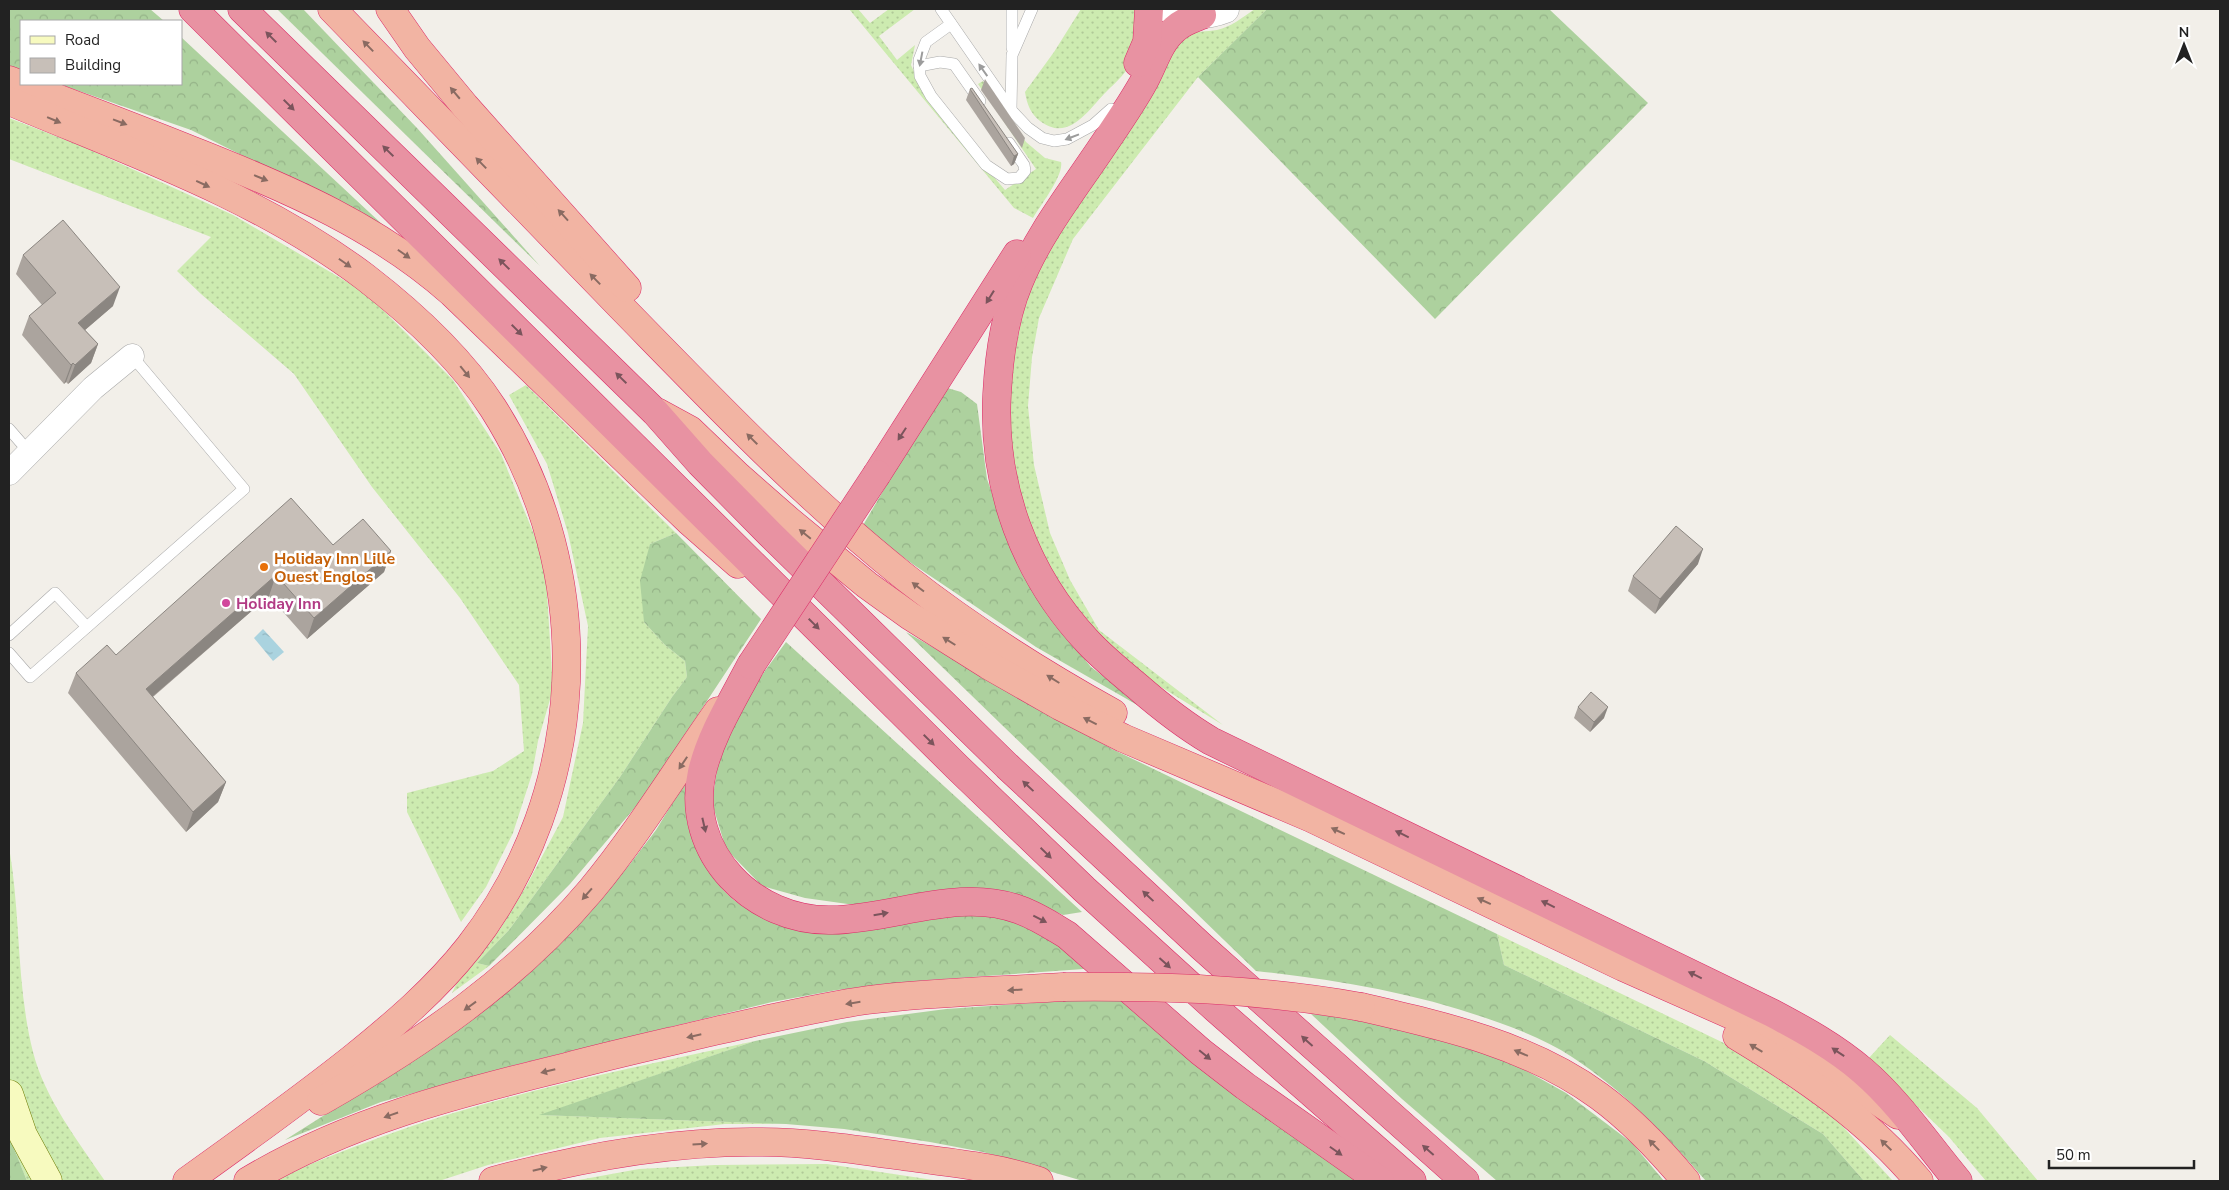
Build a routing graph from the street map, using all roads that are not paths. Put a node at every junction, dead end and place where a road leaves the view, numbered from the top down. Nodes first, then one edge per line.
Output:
1 (193, 9) edge
2 (242, 9) edge
3 (332, 9) edge
4 (390, 9) edge
5 (941, 9) edge
6 (1012, 9) edge
7 (1032, 9) edge
8 (1149, 9) edge
9 (1170, 9) edge
10 (1213, 12) edge
11 (951, 24) junction
12 (970, 52) junction
13 (1012, 55) junction
14 (954, 64) junction
15 (919, 66) junction
16 (22, 85) edge
17 (9, 101) edge
18 (1111, 109) junction
19 (1010, 110) junction
20 (986, 111) edge
21 (1003, 134) edge
22 (132, 356) joint
23 (702, 389) junction
24 (655, 412) junction
25 (9, 429) edge
26 (29, 452) junction
27 (9, 473) edge
28 (779, 589) junction
29 (87, 627) junction
30 (9, 635) edge
31 (9, 653) edge
32 (751, 666) junction
33 (1311, 818) junction
34 (1623, 967) junction
35 (9, 1094) edge
36 (1909, 1122) junction
37 (878, 1152) junction
38 (211, 1164) junction
39 (48, 1181) edge
40 (187, 1181) edge
41 (248, 1181) edge
42 (493, 1181) edge
43 (984, 1181) edge
44 (1039, 1181) edge
45 (1380, 1181) edge
46 (1412, 1181) edge
47 (1465, 1181) edge
48 (1686, 1181) edge
49 (1919, 1181) edge
50 (1958, 1181) edge

1 -> 28 highway
24 -> 2 highway
23 -> 3 highway
23 -> 4 highway
5 - 11 lane
6 - 13 lane
7 - 13 lane
8 - 18 highway
9 - 10 street
36 -> 10 highway
11 - 12 lane
11 -> 15 lane
12 - 14 lane
19 -> 12 lane
13 - 19 lane
14 - 15 lane
14 - 20 lane
15 - 21 lane
16 -> 28 highway
17 -> 38 highway
18 -> 19 lane
18 -> 32 highway, bridge
22 - 26 street
22 - 29 lane
33 -> 23 highway
33 -> 24 highway
47 -> 24 highway
25 - 26 lane
26 - 27 street
28 -> 46 highway
29 - 30 lane
29 - 31 lane
32 -> 38 highway
32 -> 45 highway
34 -> 33 highway
34 - 36 highway
49 -> 34 highway
35 - 39 main road
36 - 50 highway
42 -> 37 highway
37 - 43 highway
37 - 44 highway
38 - 40 highway
48 -> 41 highway, bridge

